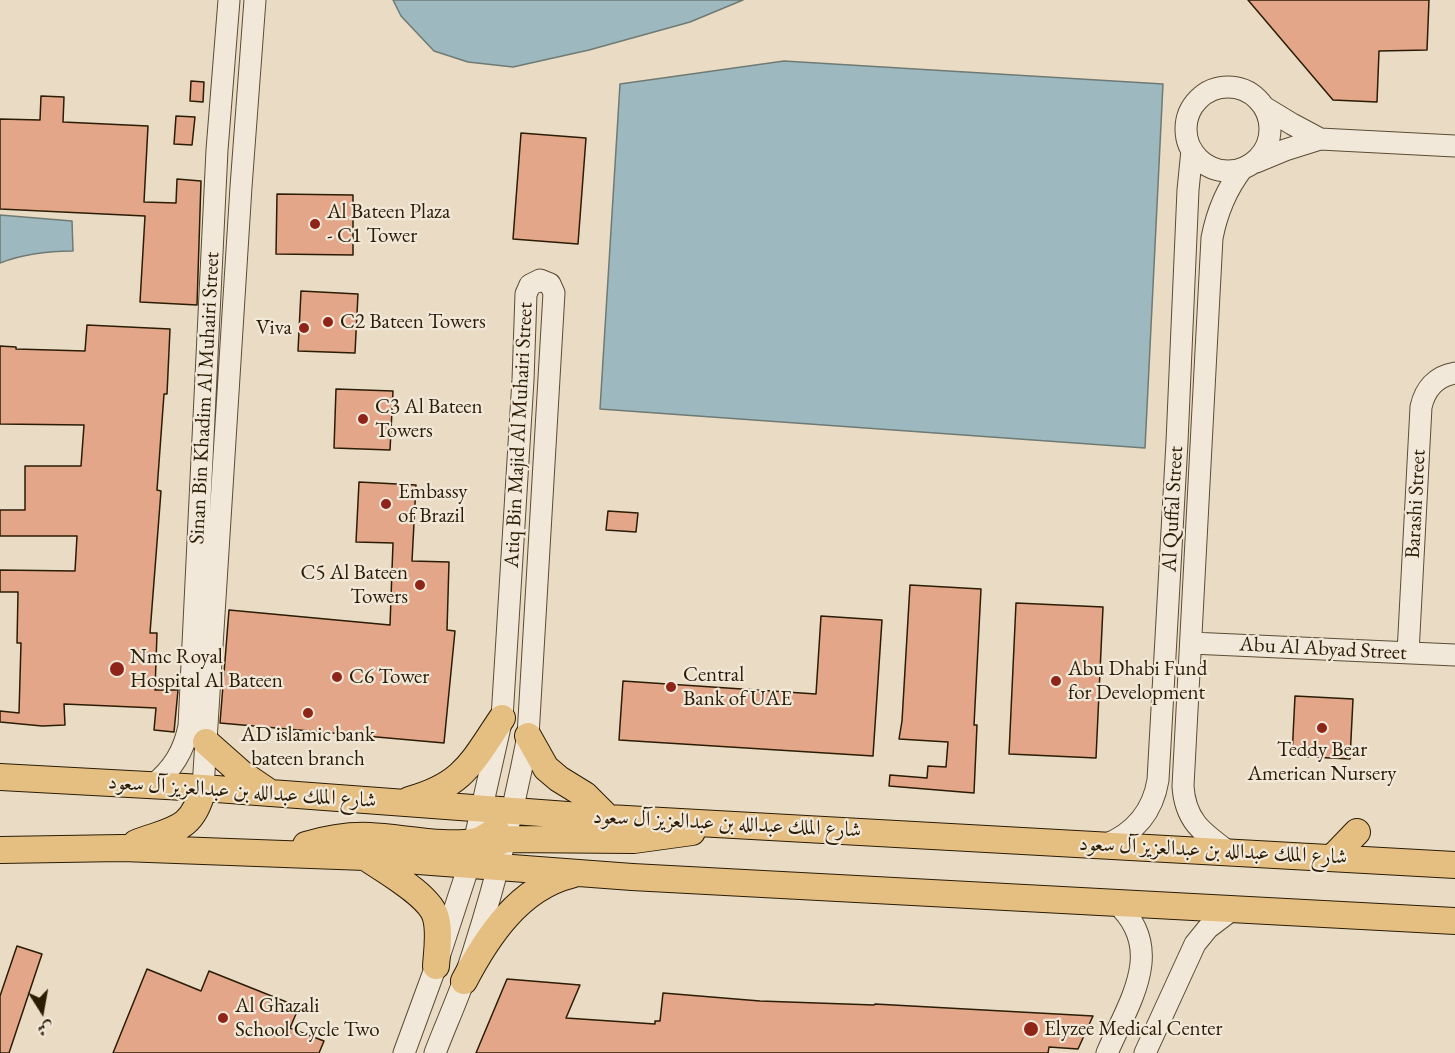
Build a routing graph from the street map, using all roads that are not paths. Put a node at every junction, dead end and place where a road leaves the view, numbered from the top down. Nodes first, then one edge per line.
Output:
1 (229, 0) edge
2 (242, 0) edge
3 (255, 0) edge
4 (1264, 107) junction
5 (1320, 139) junction
6 (1455, 146) edge
7 (1192, 150) junction
8 (244, 156) junction
9 (1247, 166) junction
10 (1455, 373) edge
11 (1191, 643) junction
12 (1408, 653) junction
13 (1455, 656) edge
14 (502, 718) junction
15 (528, 736) junction
16 (206, 742) junction
17 (1158, 772) junction
18 (0, 777) edge
19 (1184, 778) junction
20 (153, 785) junction
21 (202, 788) junction
22 (269, 793) junction
23 (399, 802) junction
24 (483, 808) junction
25 (512, 811) junction
26 (608, 818) junction
27 (718, 824) junction
28 (1357, 832) dead end
29 (505, 839) junction
30 (1106, 845) junction
31 (122, 848) junction
32 (0, 850) edge
33 (1229, 852) junction
34 (283, 853) junction
35 (472, 853) junction
36 (365, 857) junction
37 (1332, 858) junction
38 (1455, 865) edge
39 (498, 867) junction
40 (583, 873) junction
41 (1116, 903) junction
42 (1233, 909) junction
43 (1455, 921) edge
44 (436, 966) junction
45 (464, 981) junction
46 (404, 1053) edge
47 (435, 1053) edge
48 (1107, 1053) edge
49 (1145, 1053) edge

1 - 20 street, Sinan Bin Khadim Al Muhairi Street
2 - 8 street
3 - 8 street, Sinan Bin Khadim Al Muhairi Street
4 - 5 street
4 - 7 street
4 - 9 street
5 - 6 street
5 - 9 street
7 - 9 street
7 - 17 street, Al Quffal Street
8 - 16 street, Sinan Bin Khadim Al Muhairi Street
9 - 11 street, Al Quffal Street
10 - 12 street, Barashi Street
11 - 12 street, Abu Al Abyad Street
11 - 19 street, Al Quffal Street
12 - 13 street, Abu Al Abyad Street
14 - 15 street, Atiq Bin Majid Al Muhairi Street
14 - 23 main road
14 - 24 street, Atiq Bin Majid Al Muhairi Street
15 - 25 street, Atiq Bin Majid Al Muhairi Street
15 - 26 main road
16 - 21 street, Sinan Bin Khadim Al Muhairi Street
16 - 22 main road
17 - 19 street
17 - 30 street, Al Quffal Street
18 - 20 main road, شارع الملك عبدالله بن عبدالعزيز آل سعود
19 - 33 street, Al Quffal Street
20 - 21 main road, شارع الملك عبدالله بن عبدالعزيز آل سعود
21 - 22 main road, شارع الملك عبدالله بن عبدالعزيز آل سعود
21 - 31 main road
22 - 23 main road, شارع الملك عبدالله بن عبدالعزيز آل سعود
23 - 24 main road, شارع الملك عبدالله بن عبدالعزيز آل سعود
24 - 25 main road, شارع الملك عبدالله بن عبدالعزيز آل سعود
24 - 35 street, Atiq Bin Majid Al Muhairi Street
25 - 26 main road, شارع الملك عبدالله بن عبدالعزيز آل سعود
25 - 29 street, Atiq Bin Majid Al Muhairi Street
25 - 35 main road
26 - 27 main road, شارع الملك عبدالله بن عبدالعزيز آل سعود
27 - 29 main road
27 - 30 main road, شارع الملك عبدالله بن عبدالعزيز آل سعود
28 - 37 main road
29 - 35 main road
29 - 39 street, Atiq Bin Majid Al Muhairi Street
30 - 33 main road, شارع الملك عبدالله بن عبدالعزيز آل سعود
31 - 32 main road
31 - 34 main road
33 - 37 main road, شارع الملك عبدالله بن عبدالعزيز آل سعود
34 - 35 main road
34 - 36 main road
35 - 36 main road
35 - 39 main road
35 - 44 street, Atiq Bin Majid Al Muhairi Street
36 - 44 main road
37 - 38 main road, شارع الملك عبدالله بن عبدالعزيز آل سعود
39 - 40 main road
39 - 45 street, Atiq Bin Majid Al Muhairi Street
40 - 41 main road
40 - 45 main road
41 - 42 main road
41 - 48 street
42 - 43 main road
42 - 49 street
44 - 46 street, Atiq Bin Majid Al Muhairi Street
45 - 47 street, Atiq Bin Majid Al Muhairi Street

